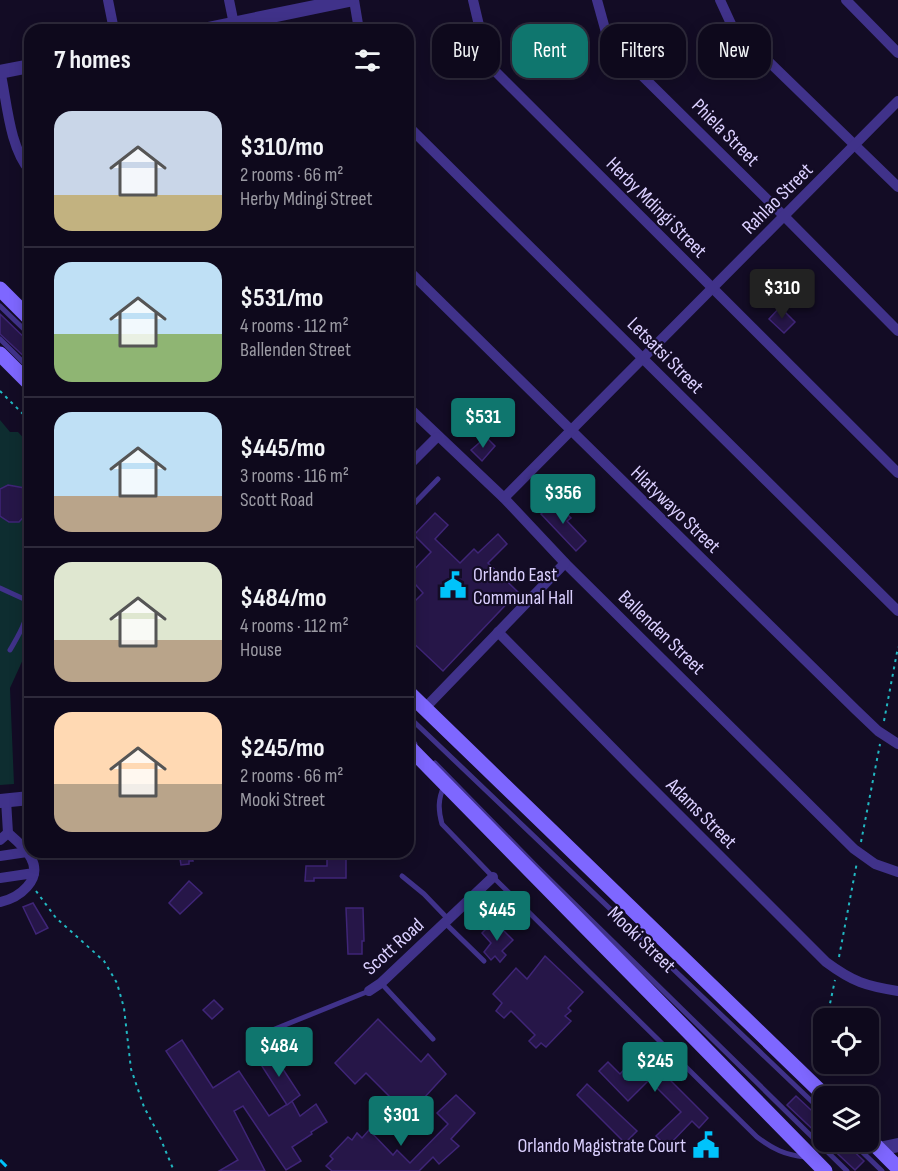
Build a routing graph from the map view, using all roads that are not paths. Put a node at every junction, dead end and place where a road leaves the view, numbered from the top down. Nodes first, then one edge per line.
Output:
1 (108, 0) edge
2 (229, 0) edge
3 (349, 0) edge
4 (354, 0) edge
5 (473, 0) edge
6 (597, 0) edge
7 (720, 0) edge
8 (846, 0) edge
9 (113, 24) edge
10 (234, 24) edge
11 (248, 24) edge
12 (359, 24) edge
13 (898, 52) edge
14 (24, 67) edge
15 (0, 72) edge
16 (898, 101) edge
17 (414, 132) edge
18 (855, 144) junction
19 (24, 165) edge
20 (898, 188) edge
21 (784, 216) junction
22 (414, 276) edge
23 (712, 288) junction
24 (0, 289) edge
25 (0, 306) edge
26 (24, 313) edge
27 (24, 329) edge
28 (898, 331) edge
29 (0, 339) edge
30 (0, 354) edge
31 (644, 357) junction
32 (24, 363) edge
33 (24, 378) edge
34 (414, 413) edge
35 (571, 431) junction
36 (437, 437) junction
37 (414, 460) edge
38 (898, 473) edge
39 (438, 479) dead end
40 (504, 498) junction
41 (414, 504) edge
42 (565, 563) junction
43 (0, 588) edge
44 (24, 598) edge
45 (898, 611) edge
46 (24, 620) edge
47 (498, 632) junction
48 (10, 650) dead end
49 (414, 698) edge
50 (425, 708) junction
51 (414, 722) edge
52 (414, 742) edge
53 (898, 744) edge
54 (423, 751) dead end
55 (414, 752) edge
56 (431, 759) dead end
57 (445, 784) junction
58 (24, 798) edge
59 (3, 800) edge
60 (4, 836) edge
61 (24, 850) edge
62 (24, 852) edge
63 (0, 856) edge
64 (31, 858) edge
65 (898, 872) edge
66 (402, 876) dead end
67 (493, 877) junction
68 (0, 878) edge
69 (32, 878) junction
70 (0, 902) edge
71 (447, 921) junction
72 (484, 961) dead end
73 (381, 983) junction
74 (369, 991) joint
75 (898, 991) edge
76 (265, 1033) dead end
77 (434, 1038) dead end
78 (815, 1086) edge
79 (813, 1103) edge
80 (879, 1143) edge
81 (898, 1145) edge
82 (879, 1148) edge
83 (862, 1152) edge
84 (813, 1158) junction
85 (898, 1168) edge
86 (825, 1171) edge
87 (847, 1171) edge
88 (882, 1171) edge

1 - 9 street
2 - 10 street
3 - 11 street
4 - 12 street
5 - 23 street, Herby Mdingi Street
6 - 21 street, Phiela Street
7 - 18 street
8 - 13 street
14 - 15 street
15 - 19 street
16 - 18 street, Rahlao Street
17 - 31 street, Letsatsi Street
18 - 20 street
18 - 21 street, Rahlao Street
21 - 23 street, Rahlao Street
21 - 28 street, Phiela Street
22 - 35 street, Hlatywayo Street
23 - 31 street, Rahlao Street
23 - 38 street, Herby Mdingi Street
24 - 26 main road
25 - 27 lane
29 - 32 lane
30 - 33 main road
31 - 35 street, Rahlao Street
31 - 45 street, Letsatsi Street
34 - 36 street, Ballenden Street
35 - 40 street, Rahlao Street
35 - 53 street, Hlatywayo Street
36 - 37 street
36 - 40 street, Ballenden Street
39 - 41 lane
40 - 42 street, Ballenden Street
42 - 47 street
42 - 65 street, Ballenden Street
43 - 44 lane
46 - 48 lane
47 - 50 street
47 - 75 street, Adams Street
49 - 50 main road, Mooki Street
50 - 78 main road, Mooki Street
51 - 79 lane, Mooki Street
52 - 54 lane
55 - 57 main road, Mooki Street
56 - 87 lane, Mooki Street
57 - 67 lane
57 - 84 main road, Mooki Street
58 - 59 street
59 - 60 street
60 - 61 street
62 - 63 street
64 - 69 street
66 - 71 lane
67 - 71 street, Scott Road
67 - 84 lane
68 - 69 street
69 - 70 street
71 - 72 lane
71 - 73 street, Scott Road
73 - 74 street, Scott Road
73 - 77 lane
74 - 76 lane
80 - 81 street
82 - 85 main road
83 - 88 lane
84 - 86 main road, Mooki Street

